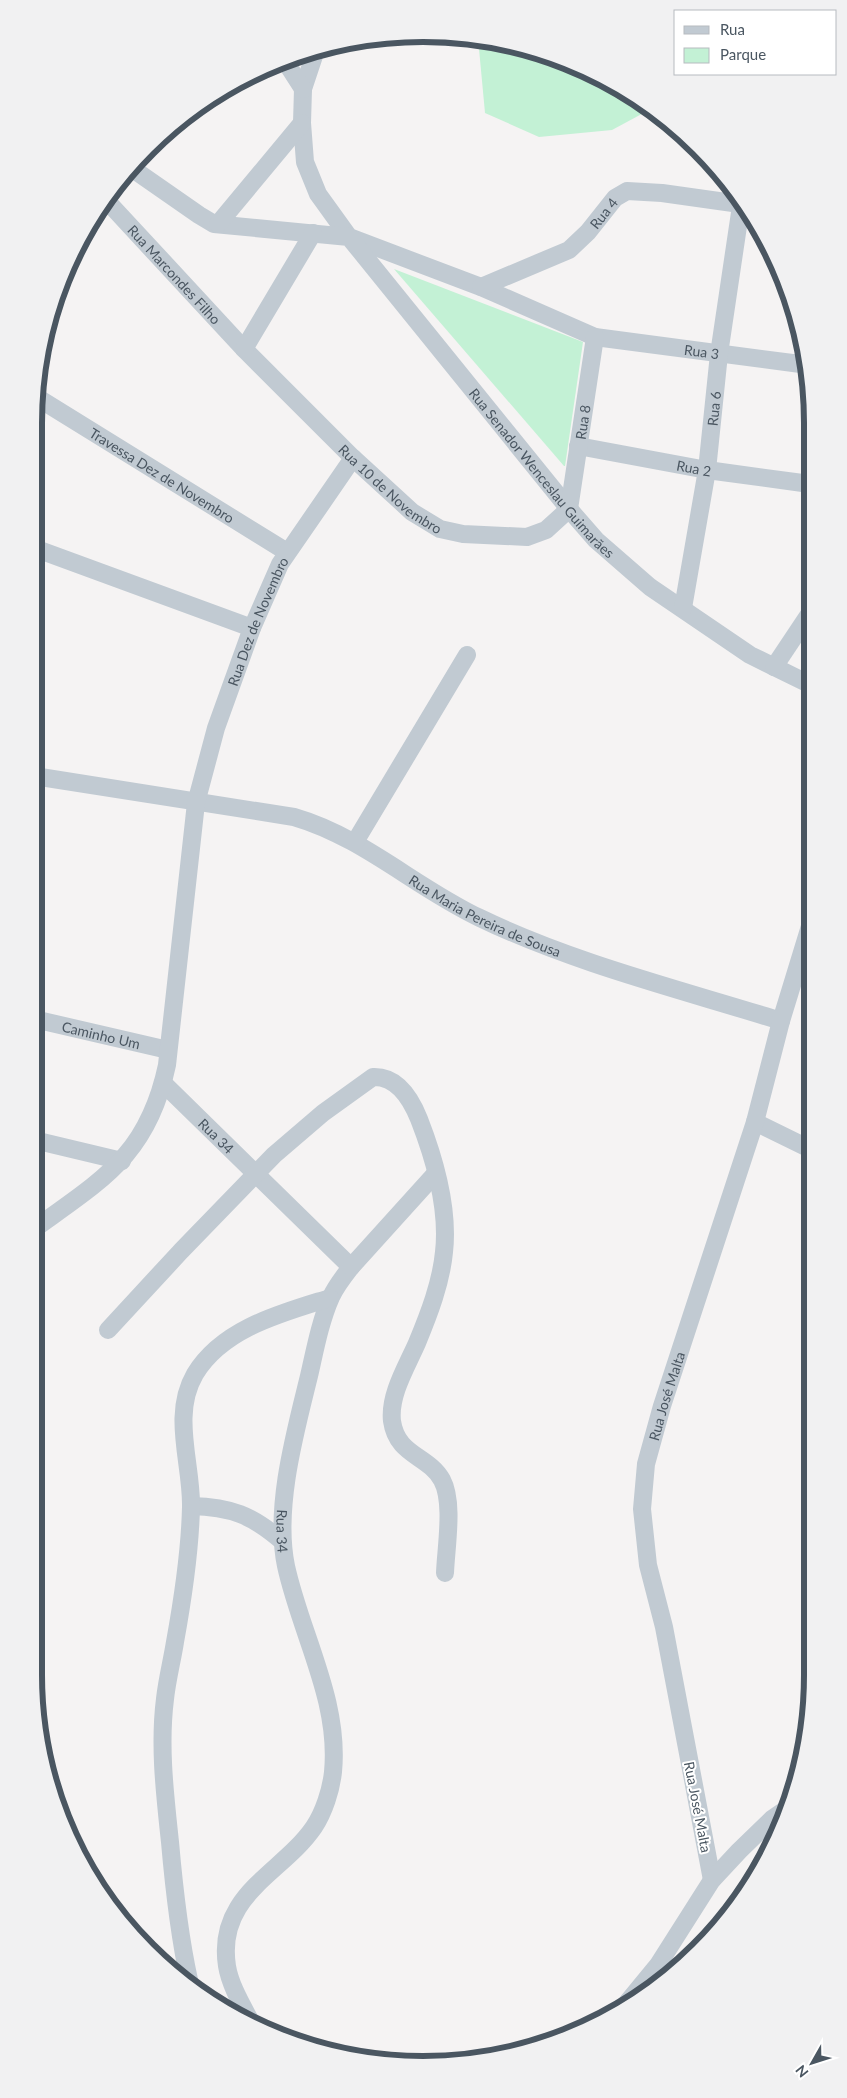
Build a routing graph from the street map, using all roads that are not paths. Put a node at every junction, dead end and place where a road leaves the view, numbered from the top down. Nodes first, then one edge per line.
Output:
1 (313, 59) edge
2 (289, 68) edge
3 (302, 89) junction
4 (302, 123) junction
5 (137, 172) edge
6 (734, 204) edge
7 (111, 206) edge
8 (740, 212) edge
9 (218, 224) junction
10 (313, 233) junction
11 (349, 237) junction
12 (481, 287) junction
13 (595, 336) junction
14 (244, 349) junction
15 (719, 354) junction
16 (799, 364) edge
17 (43, 401) edge
18 (578, 446) junction
19 (353, 458) junction
20 (707, 470) junction
21 (804, 483) edge
22 (569, 509) junction
23 (42, 551) edge
24 (287, 552) junction
25 (683, 608) junction
26 (252, 628) junction
27 (804, 631) edge
28 (467, 656) dead end
29 (774, 667) junction
30 (804, 682) edge
31 (42, 777) edge
32 (196, 802) junction
33 (355, 842) junction
34 (804, 946) edge
35 (42, 1021) edge
36 (781, 1021) junction
37 (168, 1050) junction
38 (163, 1083) junction
39 (755, 1122) junction
40 (42, 1142) edge
41 (804, 1146) edge
42 (122, 1161) junction
43 (436, 1173) junction
44 (255, 1174) junction
45 (42, 1223) edge
46 (351, 1267) junction
47 (330, 1298) junction
48 (108, 1330) dead end
49 (191, 1506) junction
50 (282, 1541) junction
51 (445, 1573) dead end
52 (777, 1816) edge
53 (712, 1880) junction
54 (188, 1974) edge
55 (639, 1988) edge
56 (246, 2011) edge

1 - 3 street
2 - 3 street
3 - 4 street, Rua Senador Wenceslau Guimarães
4 - 9 street
4 - 11 street, Rua Senador Wenceslau Guimarães
5 - 9 street
6 - 12 street, Rua 4
7 - 14 street, Rua Marcondes Filho
8 - 15 street, Rua 6
9 - 10 street
10 - 11 street
10 - 14 street
11 - 12 street, Rua 3
11 - 22 street, Rua Senador Wenceslau Guimarães
12 - 13 street, Rua 3
13 - 15 street, Rua 3
13 - 18 street, Rua 8
14 - 19 street, Rua 10 de Novembro
15 - 16 street, Rua 3
15 - 20 street, Rua 6
17 - 24 street, Travessa Dez de Novembro
18 - 20 street, Rua 2
18 - 22 street, Rua 8
19 - 22 street, Rua 10 de Novembro
19 - 24 street, Rua Dez de Novembro
20 - 21 street, Rua 2
20 - 25 street, Rua 6
22 - 25 street, Rua Senador Wenceslau Guimarães
23 - 26 street
24 - 26 street, Rua Dez de Novembro
25 - 29 street, Rua Senador Wenceslau Guimarães
26 - 32 street, Rua Dez de Novembro
27 - 29 street
28 - 33 street
29 - 30 street, Rua Senador Wenceslau Guimarães
31 - 32 street, Rua Maria Pereira de Sousa
32 - 33 street, Rua Maria Pereira de Sousa
32 - 37 street, Rua Dez de Novembro
33 - 36 street, Rua Maria Pereira de Sousa
34 - 36 street, Rua José Malta
35 - 37 street, Caminho Um
36 - 39 street, Rua José Malta
37 - 38 street, Rua Dez de Novembro
38 - 42 street, Rua Dez de Novembro
38 - 44 street, Rua 34
39 - 41 street
39 - 53 street, Rua José Malta
40 - 42 street
42 - 45 street, Rua Dez de Novembro
43 - 44 street
43 - 46 street
43 - 51 street
44 - 46 street, Rua 34
44 - 48 street
46 - 47 street, Rua 34
47 - 49 street
47 - 50 street, Rua 34
49 - 50 street
49 - 54 street
50 - 56 street, Rua 34
52 - 53 street
53 - 55 street

